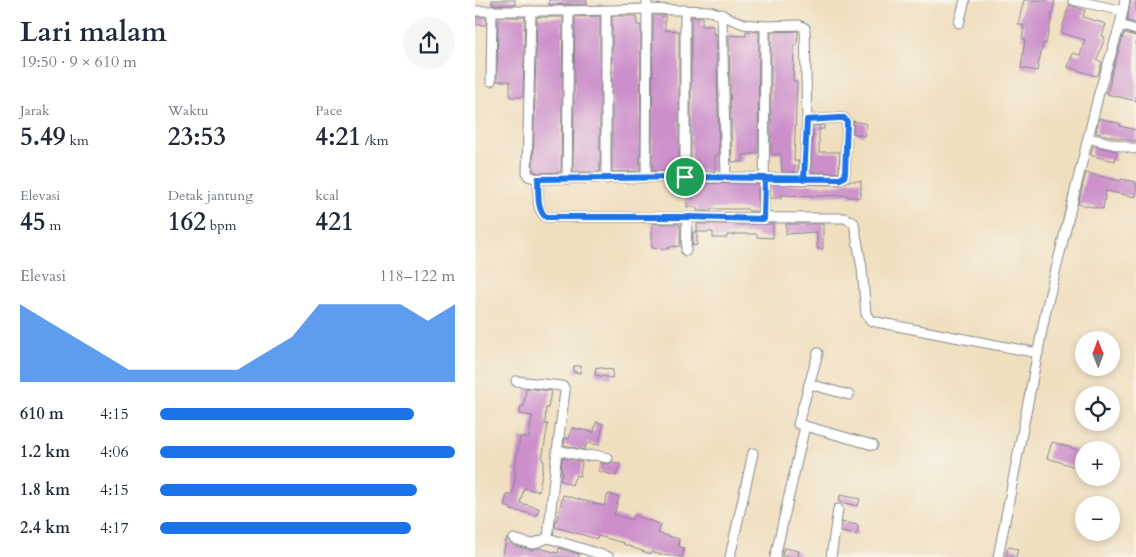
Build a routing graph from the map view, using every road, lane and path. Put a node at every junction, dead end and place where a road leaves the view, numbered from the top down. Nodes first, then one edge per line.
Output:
1 (965, 0) edge
2 (1073, 0) edge
3 (1125, 0) edge
4 (647, 4) edge
5 (685, 10) junction
6 (475, 11) edge
7 (492, 11) junction
8 (531, 11) junction
9 (569, 11) junction
10 (606, 11) junction
11 (1123, 11) junction
12 (722, 14) junction
13 (959, 23) dead end
14 (1120, 25) junction
15 (765, 26) junction
16 (1136, 30) edge
17 (491, 81) dead end
18 (807, 120) junction
19 (1088, 138) junction
20 (1134, 149) dead end
21 (685, 177) junction
22 (646, 178) junction
23 (726, 178) junction
24 (538, 179) junction
25 (567, 179) junction
26 (606, 179) junction
27 (765, 179) junction
28 (804, 179) junction
29 (687, 217) junction
30 (764, 219) junction
31 (686, 251) dead end
32 (818, 353) dead end
33 (1038, 353) junction
34 (516, 381) dead end
35 (809, 384) junction
36 (849, 395) dead end
37 (805, 426) junction
38 (873, 445) dead end
39 (557, 450) junction
40 (753, 453) dead end
41 (608, 458) dead end
42 (838, 509) dead end
43 (548, 538) junction
44 (514, 539) dead end
45 (609, 557) edge
46 (730, 557) edge
47 (775, 557) edge
48 (831, 557) edge
49 (998, 557) edge

1 - 13 street
2 - 11 street
3 - 11 street
4 - 5 street
4 - 10 street
4 - 22 street
5 - 12 street
5 - 21 street
6 - 7 street
7 - 8 street
7 - 17 street
8 - 9 street
8 - 24 street
9 - 10 street
9 - 25 street
10 - 26 street
11 - 14 street
12 - 15 street
12 - 23 street
14 - 16 street
14 - 19 street
15 - 18 street
15 - 27 street
18 - 28 street
18 - 28 street
19 - 20 street
19 - 33 street
21 - 22 street
21 - 23 street
22 - 26 street
23 - 27 street
24 - 25 street
24 - 29 street
25 - 26 street
27 - 28 street
27 - 30 street
29 - 30 street
29 - 31 street
30 - 33 street
32 - 35 street
33 - 49 street
34 - 39 street
35 - 36 street
35 - 37 street
37 - 38 street
37 - 47 street
39 - 41 street
39 - 43 street
40 - 46 street
42 - 48 street
43 - 44 street
43 - 45 street

